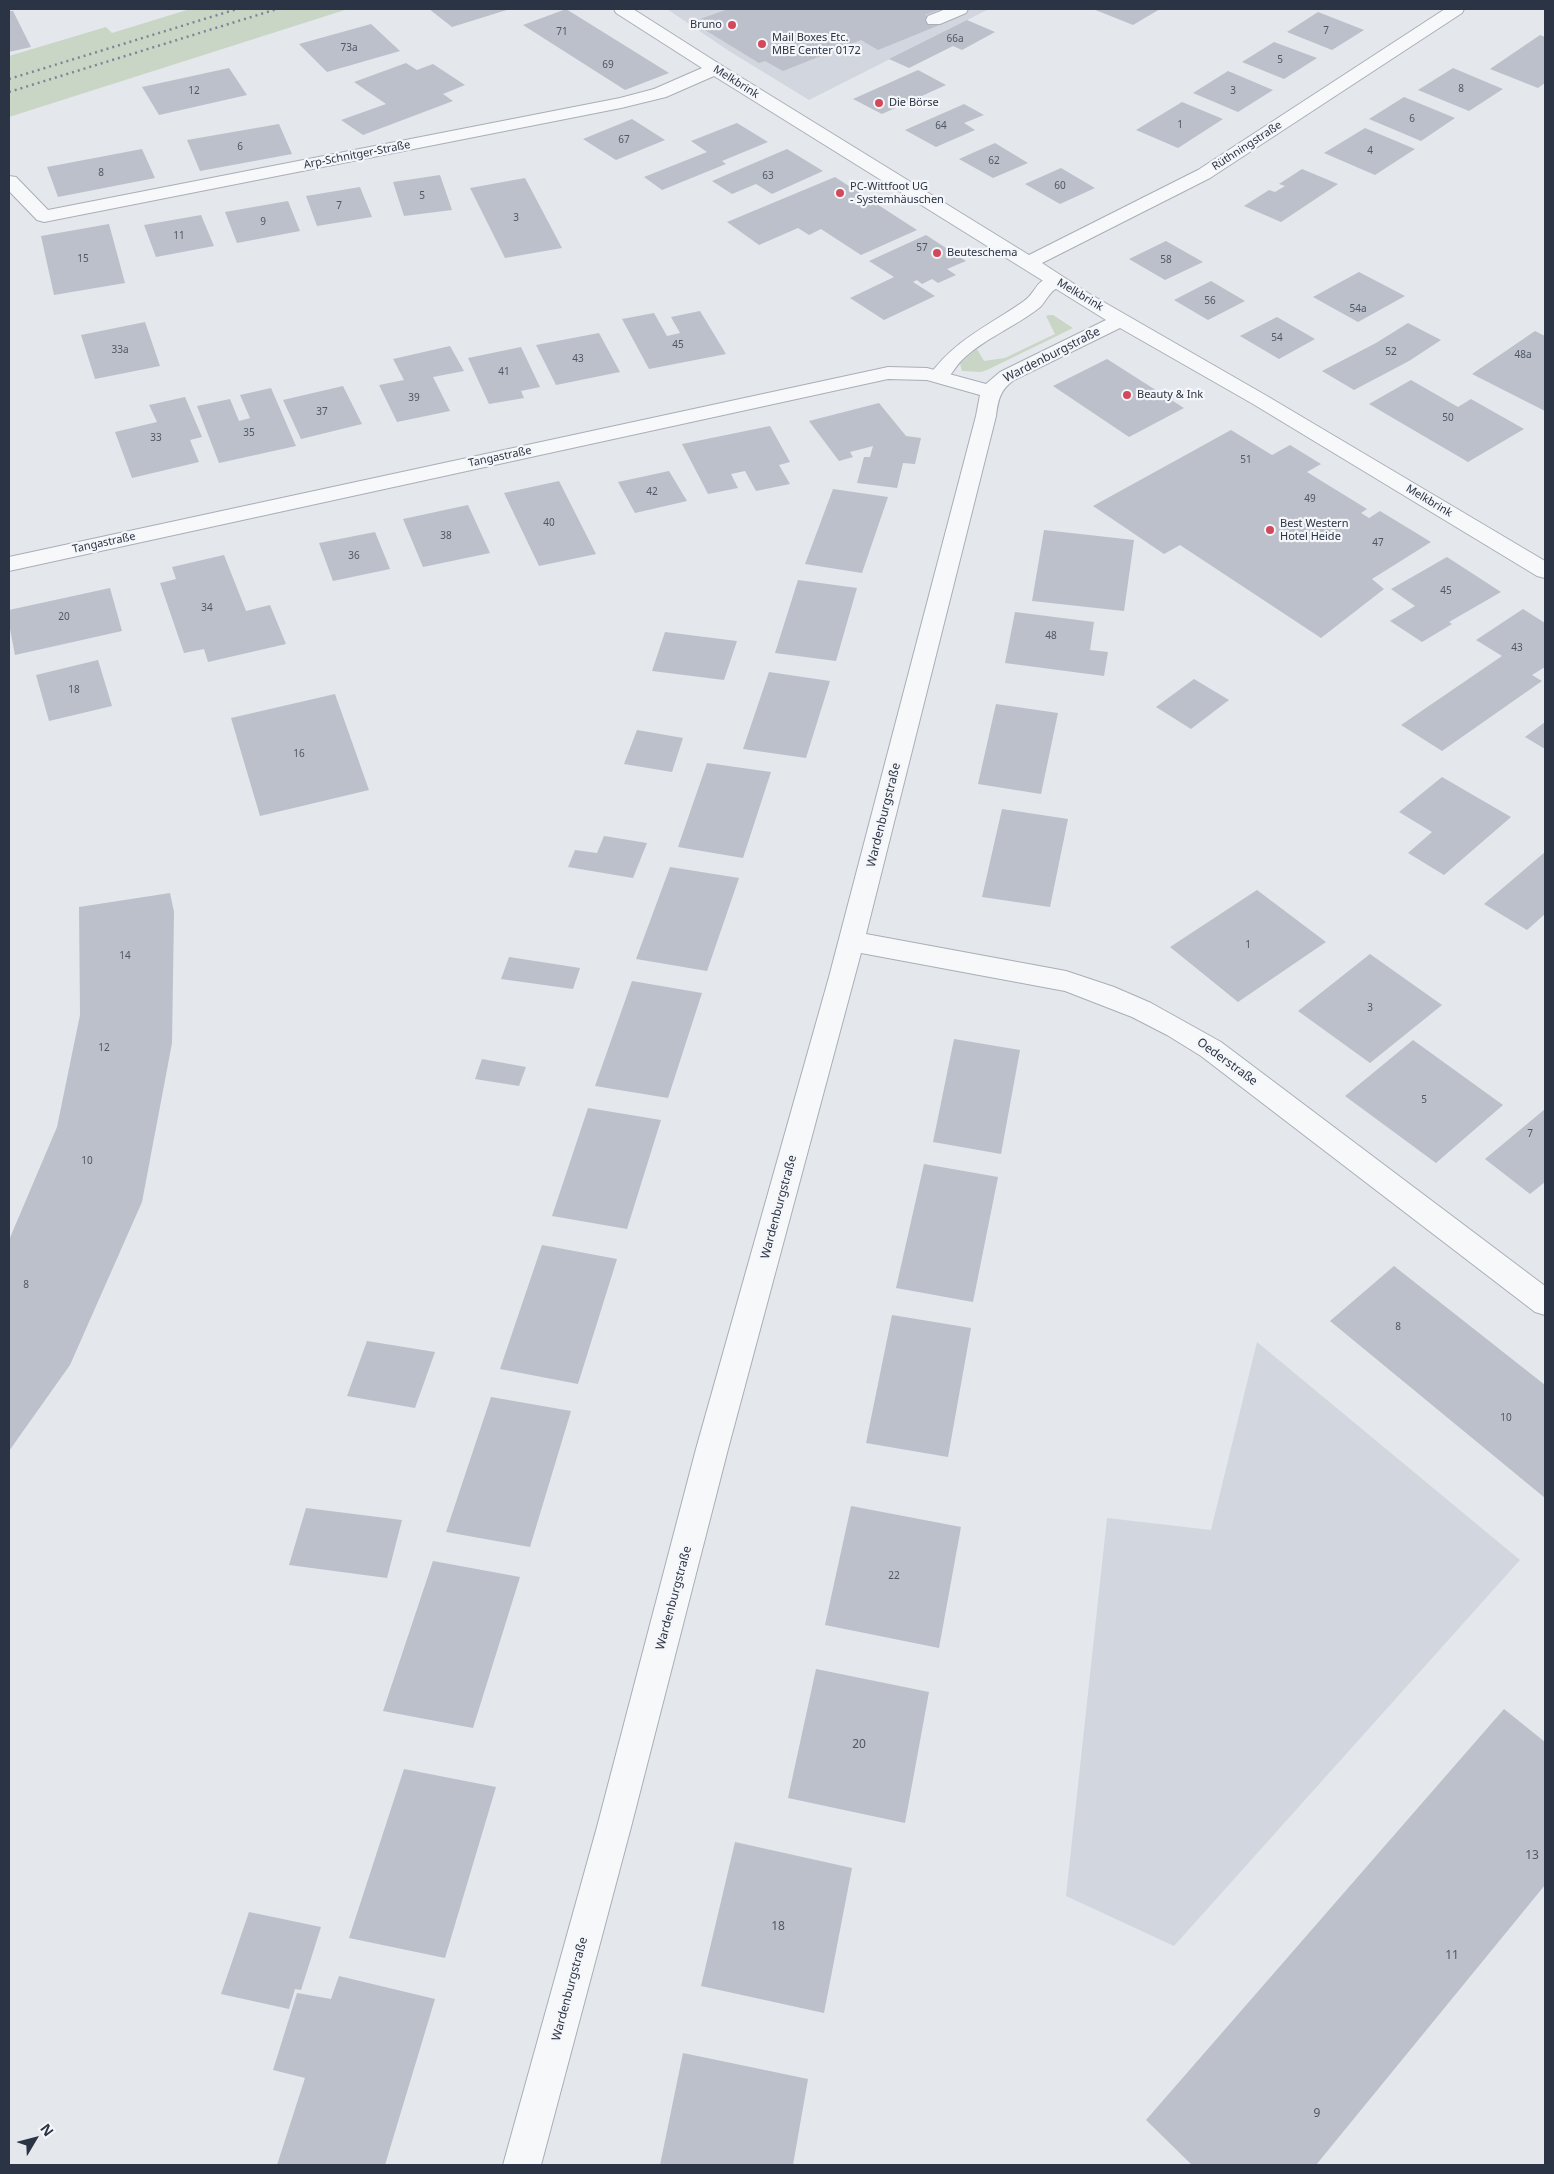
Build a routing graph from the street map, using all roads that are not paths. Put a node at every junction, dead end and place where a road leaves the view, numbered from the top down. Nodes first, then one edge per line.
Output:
1 (622, 9) edge
2 (960, 9) edge
3 (1456, 9) edge
4 (934, 20) dead end
5 (715, 69) junction
6 (9, 181) edge
7 (1027, 263) junction
8 (1056, 281) junction
9 (1121, 320) junction
10 (939, 376) junction
11 (990, 391) junction
12 (9, 564) edge
13 (1545, 571) edge
14 (851, 941) junction
15 (1545, 1303) edge
16 (522, 2165) edge

1 - 5 street, Melkbrink
2 - 4 street
3 - 7 street, Rüthningstraße
5 - 6 street, Arp-Schnitger-Straße
5 - 7 street, Melkbrink
7 - 8 street, Melkbrink
8 - 9 street, Melkbrink
8 - 10 street
9 - 11 street, Wardenburgstraße
9 - 13 street, Melkbrink
10 - 11 street, Tangastraße
10 - 12 street, Tangastraße
11 - 14 street, Wardenburgstraße
14 - 15 street, Oederstraße
14 - 16 street, Wardenburgstraße

